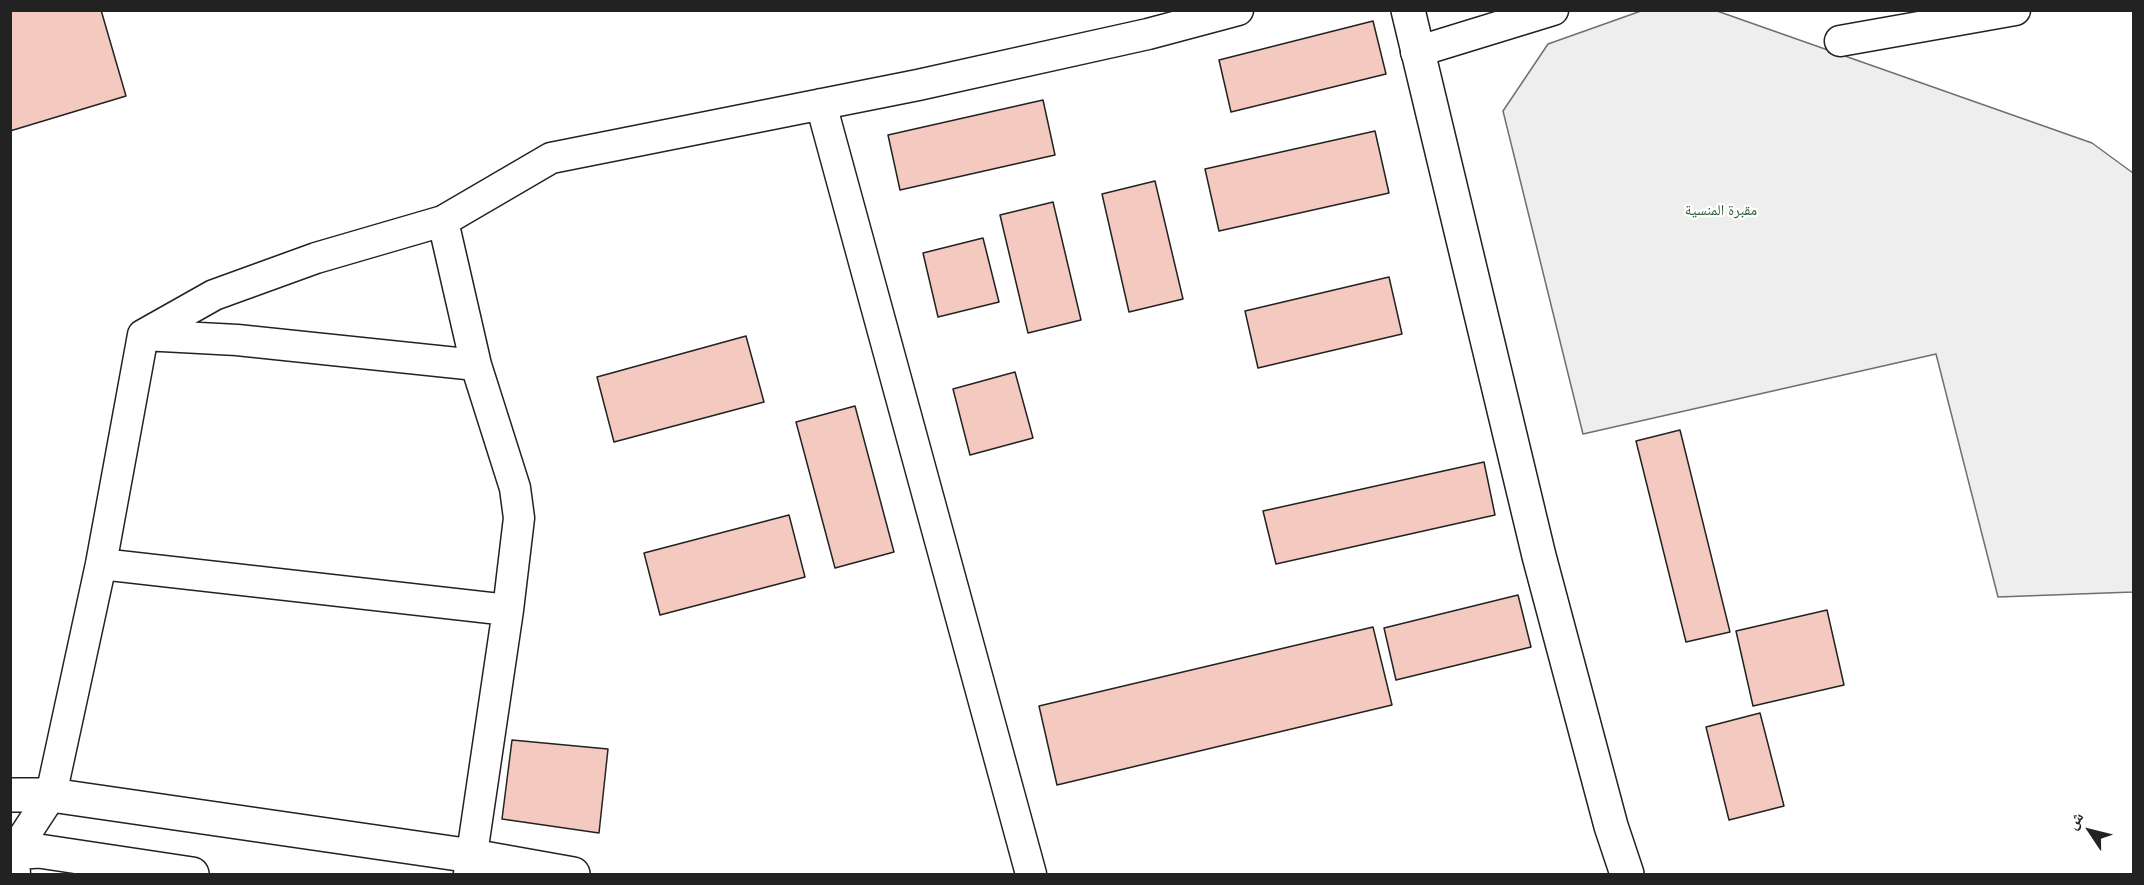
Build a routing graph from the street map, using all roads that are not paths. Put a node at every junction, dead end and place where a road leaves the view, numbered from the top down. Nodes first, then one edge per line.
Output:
1 (1238, 10) edge
2 (1407, 10) edge
3 (1553, 10) edge
4 (2015, 10) edge
5 (1840, 41) dead end
6 (1416, 52) junction
7 (821, 104) junction
8 (443, 220) junction
9 (143, 335) junction
10 (476, 365) junction
11 (101, 564) junction
12 (508, 610) junction
13 (10, 795) edge
14 (51, 795) junction
15 (13, 860) edge
16 (470, 865) edge
17 (192, 874) edge
18 (573, 874) edge
19 (1031, 874) edge
20 (1627, 874) edge

1 - 7 street
2 - 6 street
3 - 6 street
4 - 5 street
6 - 20 street
7 - 8 street
7 - 19 street
8 - 9 street
8 - 10 street
9 - 10 street
9 - 11 street
10 - 12 street
11 - 12 street
11 - 14 street
12 - 16 street
13 - 14 street
14 - 15 street
14 - 16 street
15 - 17 street
16 - 18 street

